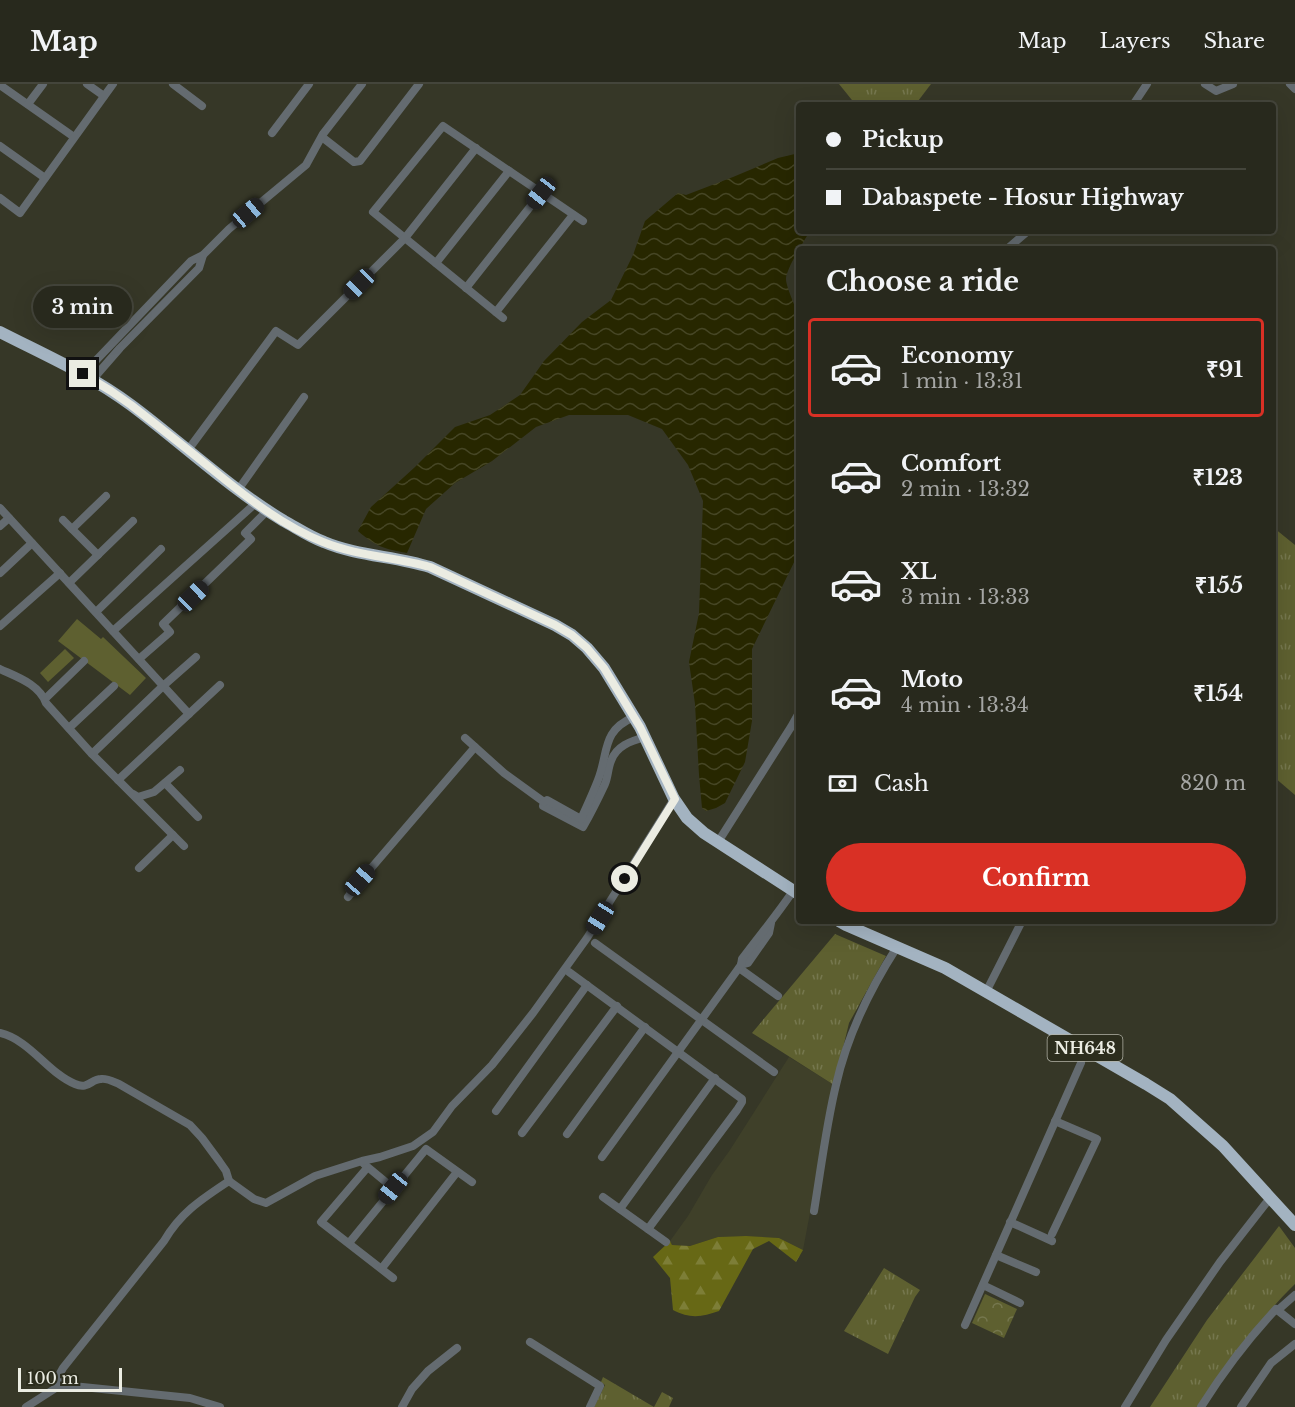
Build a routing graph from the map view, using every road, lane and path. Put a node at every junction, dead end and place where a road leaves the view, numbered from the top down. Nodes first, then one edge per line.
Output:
1 (43, 84) edge
2 (87, 84) edge
3 (113, 84) edge
4 (173, 84) edge
5 (309, 84) edge
6 (362, 84) edge
7 (419, 84) edge
8 (1147, 84) edge
9 (1205, 84) edge
10 (1233, 84) edge
11 (1290, 84) edge
12 (0, 85) edge
13 (1295, 89) edge
14 (104, 96) junction
15 (1135, 102) edge
16 (28, 104) junction
17 (202, 106) dead end
18 (272, 133) dead end
19 (74, 137) junction
20 (322, 137) junction
21 (0, 146) edge
22 (476, 148) junction
23 (509, 171) junction
24 (45, 178) junction
25 (541, 193) junction
26 (0, 198) edge
27 (573, 214) junction
28 (583, 221) dead end
29 (1024, 234) edge
30 (405, 238) junction
31 (1010, 246) edge
32 (436, 263) junction
33 (466, 288) junction
34 (0, 333) edge
35 (88, 377) junction
36 (304, 397) dead end
37 (188, 450) junction
38 (238, 490) junction
39 (106, 496) dead end
40 (256, 503) junction
41 (0, 508) edge
42 (267, 511) junction
43 (9, 518) junction
44 (63, 520) dead end
45 (133, 521) dead end
46 (0, 526) edge
47 (72, 529) junction
48 (32, 543) junction
49 (162, 549) dead end
50 (98, 555) junction
51 (0, 573) edge
52 (60, 573) junction
53 (69, 583) junction
54 (96, 612) junction
55 (0, 626) edge
56 (113, 631) junction
57 (196, 657) dead end
58 (139, 659) junction
59 (84, 661) dead end
60 (0, 669) edge
61 (220, 685) dead end
62 (114, 686) dead end
63 (163, 686) junction
64 (45, 699) junction
65 (189, 714) junction
66 (634, 717) junction
67 (796, 718) edge
68 (69, 728) junction
69 (645, 737) junction
70 (465, 738) dead end
71 (475, 747) junction
72 (92, 754) junction
73 (180, 770) dead end
74 (118, 780) junction
75 (165, 783) junction
76 (129, 791) junction
77 (675, 799) junction
78 (543, 802) junction
79 (198, 817) dead end
80 (173, 836) junction
81 (718, 842) junction
82 (184, 846) dead end
83 (139, 868) dead end
84 (796, 893) edge
85 (348, 897) dead end
86 (844, 924) edge
87 (1020, 924) edge
88 (595, 943) dead end
89 (897, 947) junction
90 (740, 966) junction
91 (569, 972) dead end
92 (587, 986) junction
93 (986, 992) junction
94 (778, 996) dead end
95 (617, 1006) junction
96 (700, 1020) junction
97 (645, 1027) junction
98 (0, 1032) edge
99 (678, 1051) junction
100 (1082, 1063) dead end
101 (774, 1072) dead end
102 (715, 1078) junction
103 (496, 1111) dead end
104 (1055, 1121) junction
105 (522, 1133) dead end
106 (567, 1134) dead end
107 (602, 1157) dead end
108 (364, 1165) junction
109 (458, 1172) junction
110 (229, 1181) junction
111 (472, 1182) dead end
112 (393, 1188) junction
113 (603, 1197) dead end
114 (1270, 1198) junction
115 (620, 1209) junction
116 (813, 1211) dead end
117 (1010, 1222) junction
118 (1295, 1225) edge
119 (648, 1229) junction
120 (666, 1242) dead end
121 (349, 1243) junction
122 (996, 1255) junction
123 (382, 1268) junction
124 (1036, 1272) dead end
125 (393, 1278) dead end
126 (982, 1285) junction
127 (1295, 1295) edge
128 (1020, 1303) dead end
129 (1278, 1310) junction
130 (1295, 1324) edge
131 (965, 1325) dead end
132 (530, 1342) dead end
133 (1295, 1344) edge
134 (457, 1348) dead end
135 (59, 1386) junction
136 (26, 1407) edge
137 (220, 1407) edge
138 (402, 1407) edge
139 (590, 1407) edge
140 (1125, 1407) edge
141 (1201, 1407) edge
142 (1241, 1407) edge

1 - 16 street
2 - 14 street
3 - 14 street
4 - 17 street
5 - 18 street
6 - 20 street
7 - 20 street
8 - 15 street
9 - 10 street
11 - 13 street
12 - 16 street
14 - 19 street
16 - 19 street
19 - 24 street
20 - 35 street
21 - 24 street
22 - 23 street
22 - 30 street
22 - 30 street
23 - 25 street
23 - 32 street
24 - 26 street
25 - 27 street
25 - 33 street
27 - 28 street
27 - 33 street
29 - 31 street
30 - 32 street
30 - 37 street
32 - 33 street
34 - 35 highway
35 - 37 highway
36 - 38 street
37 - 38 highway
38 - 40 highway
39 - 47 street
40 - 42 highway
40 - 56 street
41 - 43 street
42 - 58 street
42 - 66 highway
43 - 46 street
43 - 48 street
44 - 47 street
45 - 50 street
47 - 50 street
48 - 51 street
48 - 52 street
49 - 54 street
50 - 53 street
52 - 53 street
52 - 55 street
53 - 54 street
54 - 56 street
56 - 58 street
57 - 63 street
58 - 63 street
59 - 64 street
60 - 64 street
61 - 65 street
62 - 68 street
63 - 65 street
63 - 72 street
64 - 68 street
65 - 74 street
66 - 69 highway
66 - 78 street
67 - 81 street
68 - 72 street
69 - 77 highway
69 - 78 street
70 - 71 street
71 - 78 street
71 - 85 street
72 - 74 street
73 - 75 street
74 - 76 street
75 - 76 street
75 - 79 street
76 - 80 street
77 - 81 highway
77 - 108 street
80 - 82 street
80 - 83 street
81 - 84 highway
84 - 90 street
86 - 89 highway, NH648
87 - 93 street
88 - 96 street
89 - 93 highway, NH648
89 - 116 street
90 - 94 street
90 - 96 street
91 - 92 street
92 - 95 street
92 - 103 street
93 - 114 highway, NH648
95 - 97 street
95 - 105 street
96 - 99 street
96 - 101 street
97 - 99 street
97 - 106 street
98 - 110 street
99 - 102 street
99 - 107 street
100 - 104 street
102 - 115 street
102 - 119 street
104 - 117 street
104 - 117 street
108 - 110 street
108 - 112 street
108 - 121 street
109 - 111 street
109 - 112 street
109 - 123 street
110 - 135 street
112 - 121 street
113 - 115 street
114 - 118 highway, NH648
114 - 140 street
115 - 119 street
117 - 122 street
119 - 120 street
121 - 123 street
122 - 124 street
122 - 126 street
123 - 125 street
126 - 128 street
126 - 131 street
127 - 129 street
129 - 130 street
129 - 141 street
132 - 139 street
133 - 142 street
134 - 138 street
135 - 136 street
135 - 137 street

